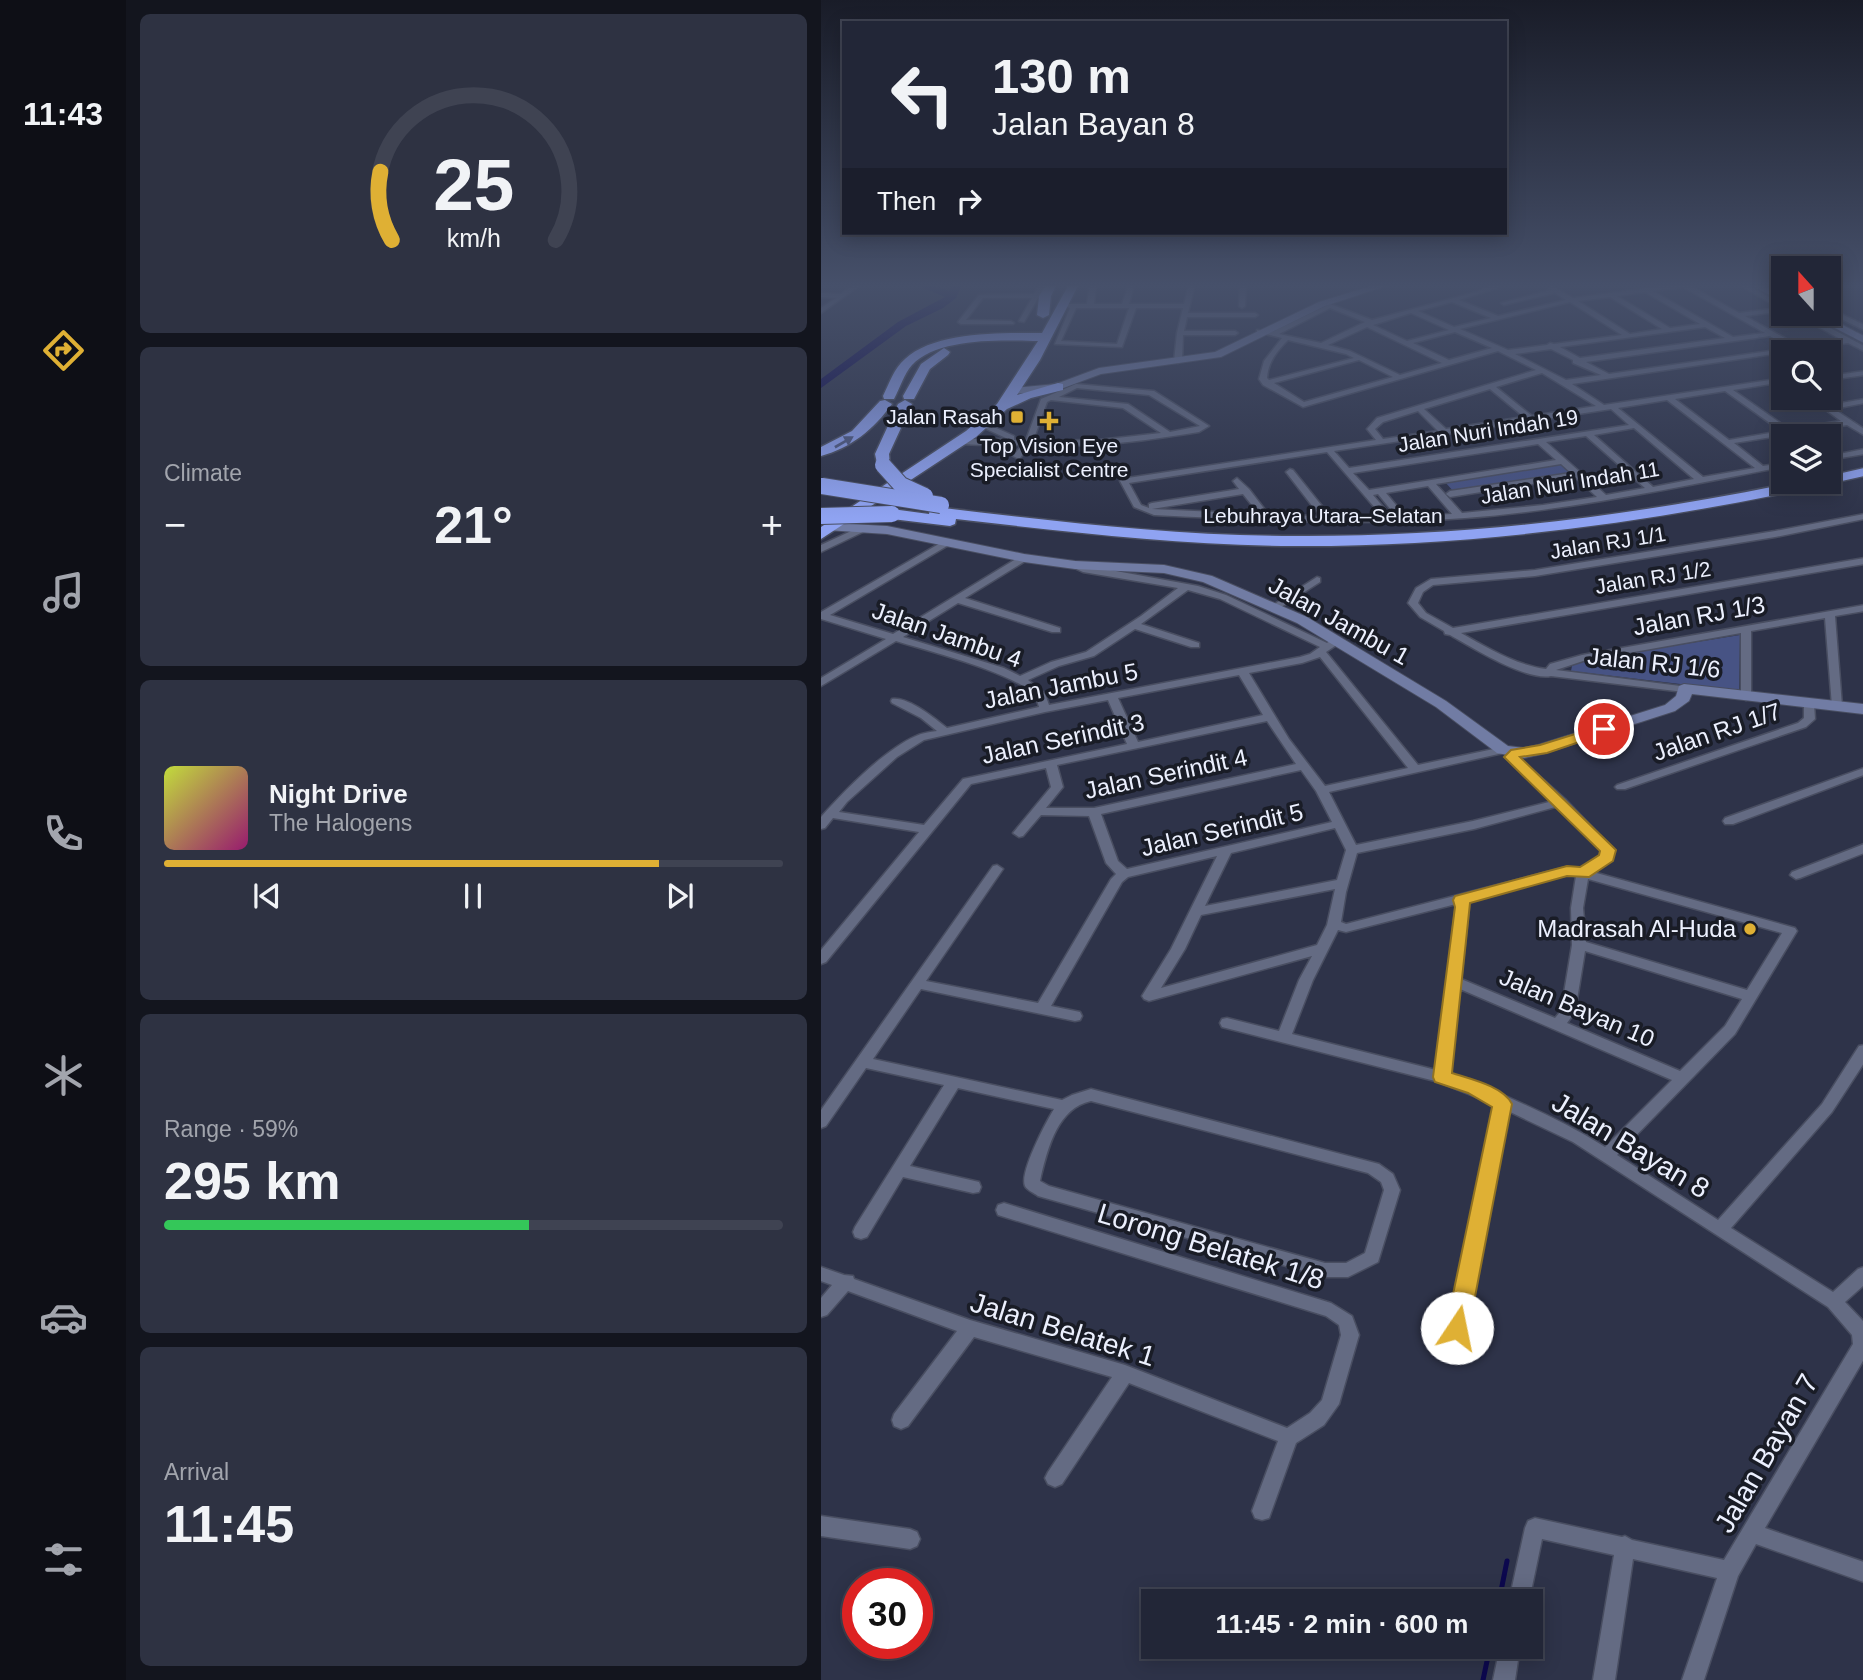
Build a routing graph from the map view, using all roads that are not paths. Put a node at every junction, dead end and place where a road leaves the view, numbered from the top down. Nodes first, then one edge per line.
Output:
1 (908, 362) edge
2 (929, 362) edge
3 (1020, 362) edge
4 (1033, 362) edge
5 (1035, 362) edge
6 (1160, 362) edge
7 (1267, 362) edge
8 (1343, 362) edge
9 (1369, 362) edge
10 (1523, 362) edge
11 (1579, 362) edge
12 (1699, 362) edge
13 (1449, 363) edge
14 (1863, 370) edge
15 (1540, 371) junction
16 (1841, 374) edge
17 (1607, 376) junction
18 (1399, 377) junction
19 (1771, 382) edge
20 (1266, 383) junction
21 (1564, 383) junction
22 (1491, 386) junction
23 (1727, 388) junction
24 (1052, 390) junction
25 (1007, 392) junction
26 (1668, 397) junction
27 (1863, 401) edge
28 (1841, 405) edge
29 (1607, 406) junction
30 (1419, 408) junction
31 (1830, 410) edge
32 (1529, 418) junction
33 (1848, 422) junction
34 (983, 424) junction
35 (1777, 424) edge
36 (1836, 424) edge
37 (1635, 426) junction
38 (1199, 430) joint
39 (1443, 431) junction
40 (1863, 433) edge
41 (1588, 434) junction
42 (1169, 435) junction
43 (1771, 435) edge
44 (1380, 440) junction
45 (1540, 441) junction
46 (1028, 442) junction
47 (1728, 442) junction
48 (959, 443) junction
49 (1328, 449) junction
50 (1863, 451) edge
51 (821, 452) edge
52 (1017, 456) dead end
53 (1841, 456) edge
54 (1563, 461) junction
55 (1863, 463) edge
56 (1771, 467) edge
57 (1841, 468) edge
58 (1762, 469) junction
59 (1348, 471) junction
60 (1289, 472) dead end
61 (1863, 472) edge
62 (1578, 474) junction
63 (1841, 477) edge
64 (1701, 480) junction
65 (1237, 481) dead end
66 (1434, 482) junction
67 (1771, 483) edge
68 (821, 486) edge
69 (1651, 489) junction
70 (1246, 491) junction
71 (1380, 491) junction
72 (1771, 492) edge
73 (1368, 493) junction
74 (1450, 494) junction
75 (821, 496) edge
76 (1603, 497) junction
77 (937, 505) junction
78 (1141, 508) junction
79 (1459, 516) junction
80 (1470, 516) junction
81 (1863, 516) edge
82 (1267, 518) junction
83 (1403, 519) junction
84 (1328, 520) junction
85 (1390, 520) junction
86 (824, 526) edge
87 (861, 528) junction
88 (1109, 533) junction
89 (945, 544) junction
90 (821, 549) edge
91 (1024, 558) junction
92 (1863, 561) edge
93 (1075, 565) junction
94 (1317, 580) dead end
95 (1184, 587) junction
96 (957, 599) junction
97 (1275, 607) junction
98 (1863, 608) edge
99 (1830, 614) junction
100 (822, 616) edge
101 (1134, 625) junction
102 (1746, 629) junction
103 (1056, 631) dead end
104 (1449, 632) junction
105 (895, 638) junction
106 (1195, 645) dead end
107 (1328, 646) junction
108 (1242, 671) junction
109 (1547, 674) junction
110 (1020, 680) junction
111 (821, 682) edge
112 (1684, 689) junction
113 (1113, 697) junction
114 (1746, 697) junction
115 (896, 701) dead end
116 (1809, 704) junction
117 (1837, 706) junction
118 (1045, 709) junction
119 (1863, 709) edge
120 (1270, 717) junction
121 (944, 732) junction
122 (1134, 746) junction
123 (1509, 751) junction
124 (1050, 762) junction
125 (1302, 766) junction
126 (1416, 770) junction
127 (1863, 771) edge
128 (1621, 787) dead end
129 (1322, 790) junction
130 (1561, 802) junction
131 (1037, 811) junction
132 (1094, 812) junction
133 (831, 814) junction
134 (1729, 821) dead end
135 (1338, 824) junction
136 (821, 825) edge
137 (926, 829) junction
138 (1019, 833) dead end
139 (1863, 848) edge
140 (1352, 850) junction
141 (1225, 852) junction
142 (997, 869) dead end
143 (1583, 873) junction
144 (1796, 875) dead end
145 (1120, 876) junction
146 (1342, 883) junction
147 (1461, 900) junction
148 (1195, 912) junction
149 (1334, 925) junction
150 (1579, 945) junction
151 (1323, 948) junction
152 (821, 959) edge
153 (1454, 981) junction
154 (919, 984) junction
155 (1749, 996) junction
156 (1042, 1009) junction
157 (1075, 1016) dead end
158 (1227, 1023) dead end
159 (1559, 1024) junction
160 (1284, 1037) junction
161 (1863, 1050) edge
162 (1347, 1052) joint
163 (863, 1062) junction
164 (1442, 1077) junction
165 (1682, 1078) junction
166 (955, 1082) junction
167 (1502, 1104) junction
168 (1064, 1106) junction
169 (821, 1122) edge
170 (1606, 1156) junction
171 (899, 1170) junction
172 (973, 1187) dead end
173 (1004, 1210) dead end
174 (1721, 1229) junction
175 (861, 1232) dead end
176 (821, 1274) edge
177 (1863, 1274) edge
178 (847, 1281) junction
179 (1834, 1303) junction
180 (821, 1310) edge
181 (970, 1328) junction
182 (1457, 1328) dead end
183 (1125, 1373) junction
184 (901, 1420) dead end
185 (1289, 1437) junction
186 (1055, 1478) dead end
187 (1262, 1511) dead end
188 (821, 1526) edge
189 (1752, 1533) junction
190 (910, 1539) dead end
191 (1625, 1546) junction
192 (1729, 1571) junction
193 (1863, 1572) edge
194 (1522, 1589) edge
195 (1508, 1659) edge
196 (1504, 1680) edge
197 (1604, 1680) edge
198 (1693, 1680) edge

51 -> 1 highway
2 - 77 highway, bridge
3 - 25 highway
4 - 25 highway
5 - 24 highway
6 - 24 main road
7 - 20 street
8 - 20 street
9 - 18 street
10 - 15 street
11 - 17 street
12 - 17 street
13 - 18 street
14 - 16 street
15 - 21 street
15 - 22 street
17 - 21 street
18 - 20 street
19 - 23 street
21 - 29 street
22 - 30 street
22 - 32 street
23 - 26 street
23 - 35 street
24 - 25 main road
24 - 25 highway
24 - 38 street
24 - 42 street
24 - 46 street
25 - 34 highway
25 - 86 highway
26 - 29 street
26 - 47 street
27 - 28 street
29 - 32 street
29 - 37 street
30 - 39 street
30 - 44 street
31 - 33 street
32 - 39 street
33 - 36 street
33 - 40 street
34 - 46 street
34 - 48 highway
37 - 41 street, Jalan Nuri Indah 19
37 - 64 street
38 - 42 street
39 - 44 street
41 - 45 street, Jalan Nuri Indah 19
41 - 69 street
42 - 46 street
43 - 47 street
44 - 49 street
45 - 54 street
45 - 59 street, Jalan Nuri Indah 19
46 - 48 street
46 - 52 street
47 - 58 street
48 - 86 highway
49 - 59 street
49 - 78 street
50 - 53 street
54 - 62 street
54 - 66 street
55 - 57 highway
56 - 58 street, Jalan Nuri Indah 11
58 - 64 street, Jalan Nuri Indah 11
59 - 73 street
60 - 84 street
61 - 63 highway
62 - 74 street
62 - 76 street
64 - 69 street, Jalan Nuri Indah 11
65 - 70 street
66 - 71 street
66 - 74 street
66 - 79 street
67 - 77 highway, Lebuhraya Utara–Selatan
68 - 77 highway, Lebuhraya Utara–Selatan, bridge
69 - 76 street, Jalan Nuri Indah 11
70 - 78 street
70 - 82 street
71 - 73 street
71 - 83 street
72 - 88 highway, Lebuhraya Utara–Selatan
73 - 85 street
74 - 80 street
75 - 77 highway, Lebuhraya Utara–Selatan
76 - 80 street, Jalan Nuri Indah 11
77 - 88 highway, Lebuhraya Utara–Selatan
78 - 82 street, Jalan Nuri Indah 11
79 - 80 street, Jalan Nuri Indah 11
79 - 83 street, Jalan Nuri Indah 11
81 - 104 street, Jalan RJ 1/1
82 - 84 street, Jalan Nuri Indah 11
83 - 85 street, Jalan Nuri Indah 11
84 - 85 street, Jalan Nuri Indah 11
86 - 87 main road, Jalan Jambu 1
86 - 88 highway, bridge
87 - 89 main road, Jalan Jambu 1
87 - 90 street
89 - 91 main road, Jalan Jambu 1
89 - 100 street
91 - 93 main road, Jalan Jambu 1
91 - 96 street
92 - 104 street, Jalan RJ 1/2
93 - 95 street
93 - 97 main road, Jalan Jambu 1
94 - 97 street
95 - 101 street
95 - 107 street
96 - 103 street
96 - 105 street
97 - 107 main road, Jalan Jambu 1
98 - 99 street, Jalan RJ 1/3
99 - 102 street, Jalan RJ 1/3
99 - 117 street
100 - 105 street, Jalan Jambu 4
101 - 106 street
101 - 110 street
102 - 109 street, Jalan RJ 1/3
102 - 114 street
104 - 109 street, Jalan RJ 1/6
105 - 110 street, Jalan Jambu 4
105 - 111 street
107 - 108 street, Jalan Jambu 5
107 - 123 main road, Jalan Jambu 1
107 - 126 street
108 - 113 street, Jalan Jambu 5
108 - 120 street
109 - 112 street, Jalan RJ 1/6
110 - 118 street, Jalan Jambu 4
112 - 114 main road, Jalan RJ 1/6
112 - 123 main road
113 - 118 street, Jalan Jambu 5
113 - 122 street
114 - 116 main road, Jalan RJ 1/6
115 - 121 street
116 - 117 main road, Jalan RJ 1/6
116 - 128 street, Jalan RJ 1/7
117 - 119 main road, Jalan RJ 1/6
118 - 121 street, Jalan Jambu 5
120 - 122 street, Jalan Serindit 3
120 - 125 street
121 - 133 street, Jalan Jambu 5
122 - 124 street, Jalan Serindit 3
123 - 126 street
123 - 130 street, Jalan Jambu 1
124 - 131 street
124 - 137 street, Jalan Serindit 3
125 - 129 street
125 - 132 street, Jalan Serindit 4
126 - 129 street
127 - 134 street
129 - 135 street
130 - 140 street
130 - 143 street, Jalan Jambu 1
131 - 132 street, Jalan Serindit 4
131 - 138 street
132 - 145 street
133 - 136 street, Jalan Jambu 5
133 - 137 street
135 - 140 street
135 - 141 street, Jalan Serindit 5
137 - 152 street, Jalan Serindit 3
139 - 144 street
140 - 146 street
141 - 145 street, Jalan Serindit 5
141 - 148 street
142 - 154 street
143 - 147 street
143 - 150 street
143 - 155 street
145 - 156 street
146 - 148 street
146 - 149 street
147 - 149 street
147 - 153 street
148 - 151 street
149 - 151 street
150 - 155 street
150 - 159 street
151 - 160 street
153 - 159 street, Jalan Bayan 10
153 - 164 street
154 - 156 street
154 - 163 street
155 - 165 street
156 - 157 street
158 - 160 street
159 - 165 street, Jalan Bayan 10
160 - 162 street
161 - 174 street
162 - 164 street, Jalan Bayan 8
163 - 166 street
163 - 169 street
164 - 167 street, Jalan Bayan 8
165 - 170 street
166 - 168 street
166 - 171 street
167 - 170 street, Jalan Bayan 8
167 - 182 street
168 - 168 street
170 - 174 street, Jalan Bayan 8
171 - 172 street
171 - 175 street
173 - 185 street, Lorong Belatek 1/8
174 - 179 street, Jalan Bayan 8
176 - 178 street, Jalan Belatek 1
177 - 179 street
178 - 180 street
178 - 181 street, Jalan Belatek 1
179 - 189 street, Jalan Bayan 7
181 - 183 street, Jalan Belatek 1
181 - 184 street
183 - 185 street, Jalan Belatek 1
183 - 186 street
185 - 187 street
188 - 190 street
189 - 192 street, Jalan Bayan 7
189 - 193 street
191 - 192 street
191 - 194 street
191 - 197 street
192 - 198 street, Jalan Bayan 7
195 - 196 street

